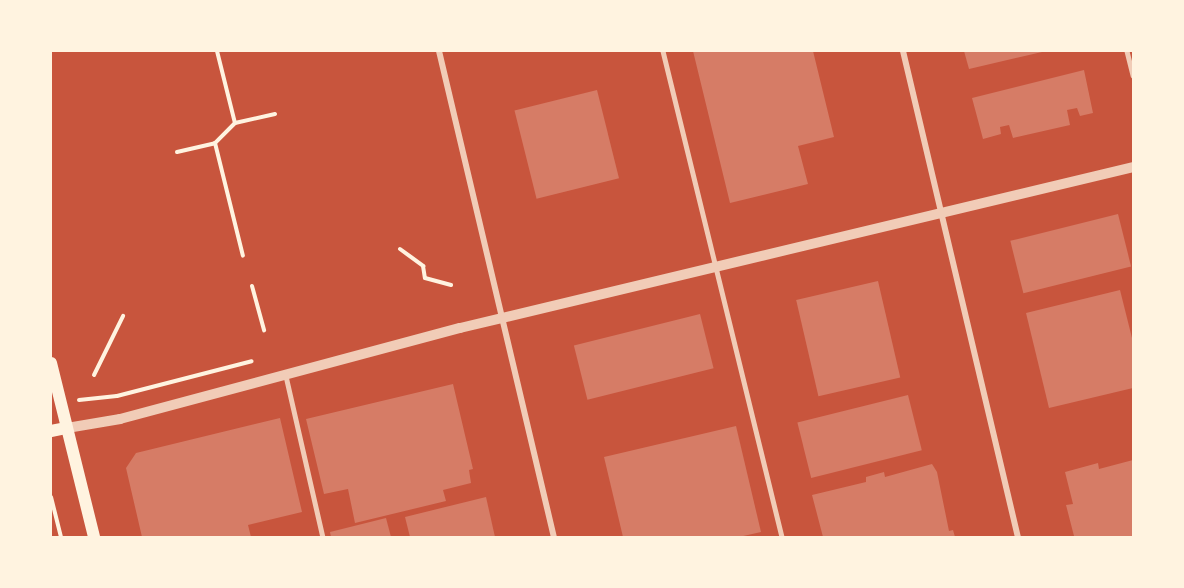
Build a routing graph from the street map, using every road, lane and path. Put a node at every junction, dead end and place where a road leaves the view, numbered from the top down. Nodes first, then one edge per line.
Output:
1 (217, 51) edge
2 (439, 51) edge
3 (663, 51) edge
4 (903, 51) edge
5 (1127, 51) edge
6 (1133, 75) edge
7 (275, 114) dead end
8 (234, 123) junction
9 (215, 143) junction
10 (177, 152) dead end
11 (1133, 167) edge
12 (943, 213) junction
13 (400, 249) dead end
14 (243, 256) dead end
15 (716, 267) junction
16 (451, 285) dead end
17 (252, 286) dead end
18 (123, 316) dead end
19 (502, 318) junction
20 (264, 330) dead end
21 (51, 363) edge
22 (285, 374) junction
23 (94, 375) dead end
24 (67, 428) junction
25 (51, 431) edge
26 (51, 496) edge
27 (61, 537) edge
28 (94, 537) edge
29 (323, 537) edge
30 (554, 537) edge
31 (782, 537) edge
32 (1018, 537) edge

1 - 8 path
2 - 19 street
3 - 15 lane
4 - 12 street
5 - 6 lane
7 - 8 path
8 - 9 path
9 - 10 path
9 - 14 path
11 - 12 street
12 - 15 street
12 - 32 street
13 - 16 path
15 - 19 street
15 - 31 lane
17 - 20 path
18 - 23 path
19 - 22 street
19 - 30 street
21 - 24 main road
22 - 24 street
22 - 29 lane
24 - 25 main road
24 - 28 main road
26 - 27 path

